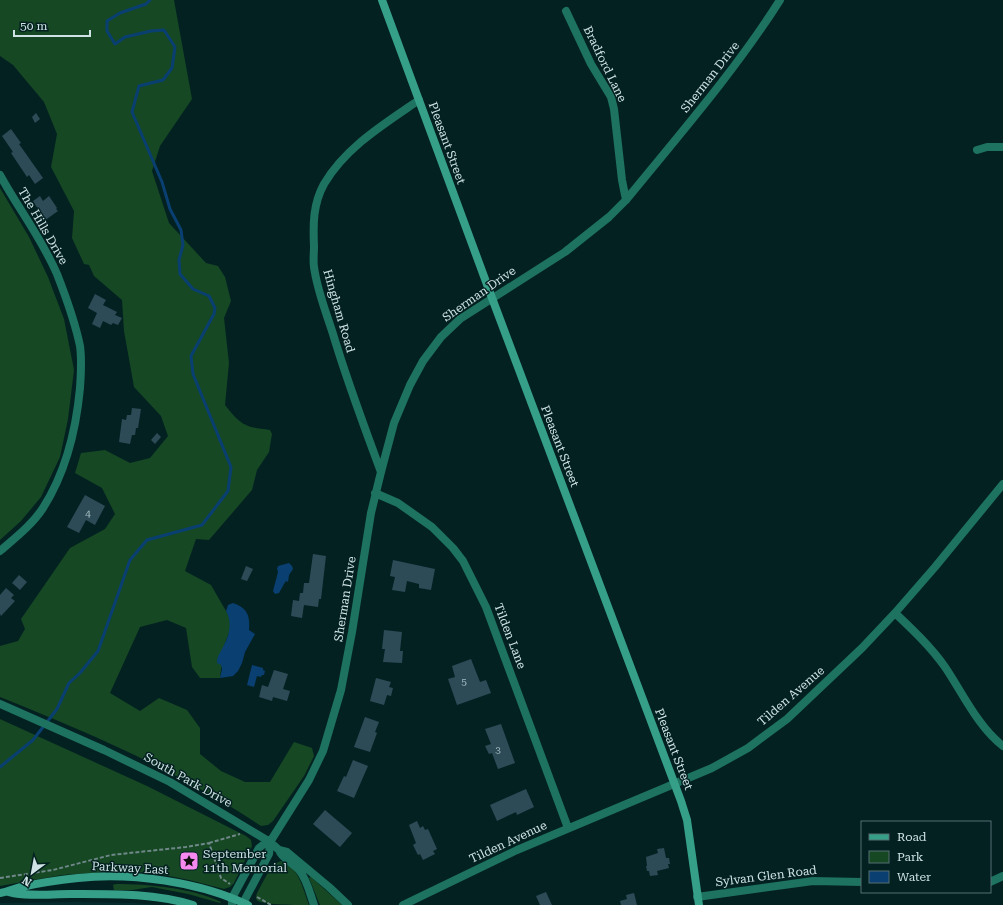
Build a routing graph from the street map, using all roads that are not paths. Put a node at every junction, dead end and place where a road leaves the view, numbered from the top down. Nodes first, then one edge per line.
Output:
1 (382, 0) edge
2 (780, 0) edge
3 (566, 11) dead end
4 (419, 100) junction
5 (1003, 147) edge
6 (977, 150) dead end
7 (0, 174) edge
8 (626, 200) junction
9 (492, 298) junction
10 (381, 472) junction
11 (1003, 484) edge
12 (376, 493) junction
13 (0, 550) edge
14 (895, 613) junction
15 (0, 704) edge
16 (1003, 746) edge
17 (674, 784) junction
18 (568, 828) junction
19 (270, 842) junction
20 (279, 850) junction
21 (1003, 876) edge
22 (861, 882) edge
23 (991, 882) edge
24 (4, 892) edge
25 (698, 901) edge
26 (232, 902) edge
27 (245, 904) edge
28 (193, 905) edge
29 (314, 905) edge
30 (348, 905) edge
31 (403, 905) edge

1 - 4 street, Pleasant Street
2 - 8 street, Sherman Drive
3 - 8 street, Bradford Lane
4 - 9 street, Pleasant Street
4 - 10 street, Hingham Road
5 - 6 street
7 - 13 street, The Hills Drive
8 - 9 street, Sherman Drive
9 - 10 street, Sherman Drive
9 - 17 street, Pleasant Street
10 - 12 street, Sherman Drive
11 - 14 street, Tilden Avenue
12 - 18 street, Tilden Lane
12 - 19 street, Sherman Drive
14 - 16 street
14 - 17 street, Tilden Avenue
15 - 19 street, South Park Drive
17 - 18 street, Tilden Avenue
17 - 25 street, Pleasant Street
18 - 31 street, Tilden Avenue
19 - 20 street, South Park Drive
19 - 26 street, Sherman Drive
19 - 27 street, Sherman Drive
20 - 29 street
20 - 30 street, South Park Drive
21 - 23 street
22 - 25 street, Sylvan Glen Road
24 - 26 street, Parkway East
24 - 28 street, Parkway East
26 - 27 street, Parkway East

